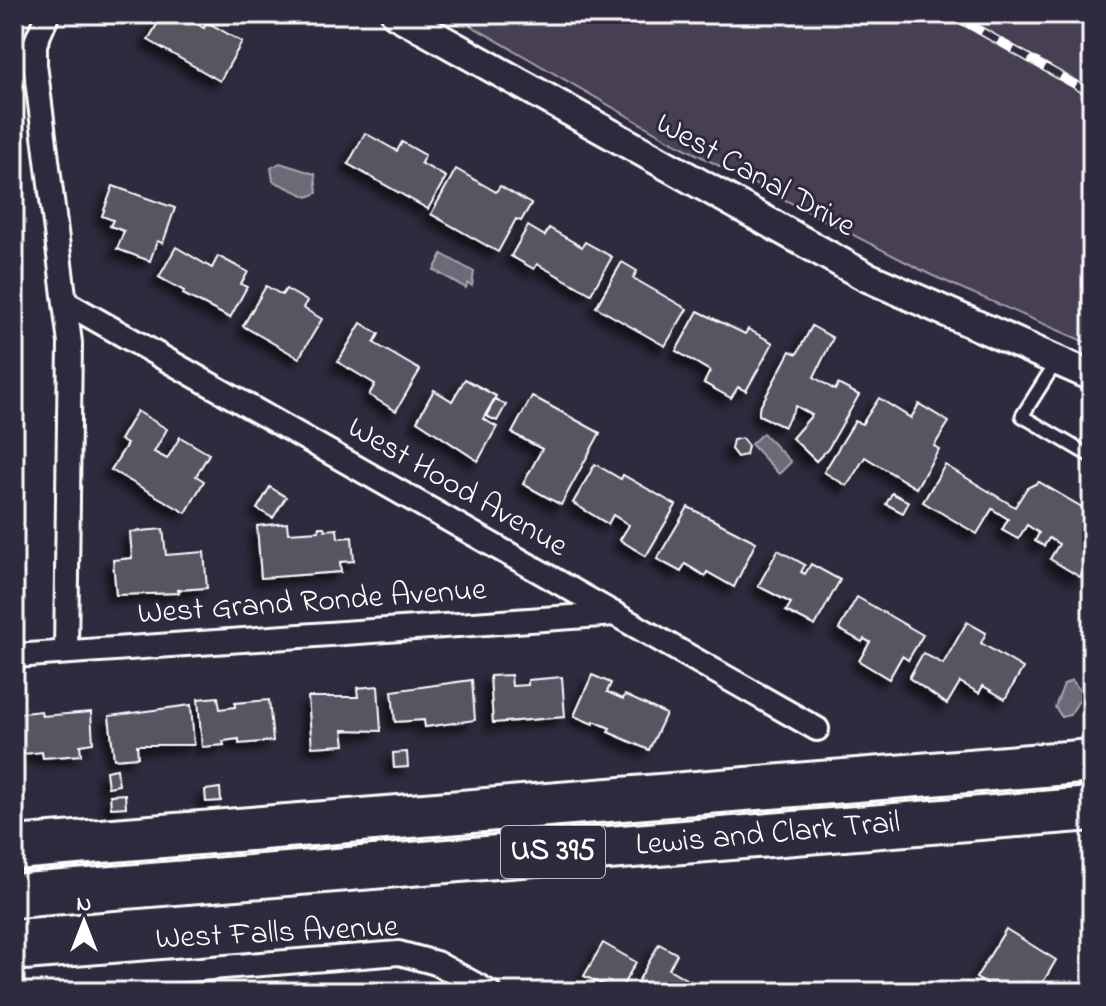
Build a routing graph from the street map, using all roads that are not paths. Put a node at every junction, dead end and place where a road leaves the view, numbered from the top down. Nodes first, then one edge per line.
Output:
1 (48, 14) edge
2 (396, 14) edge
3 (65, 302) junction
4 (1056, 362) junction
5 (1092, 376) edge
6 (1092, 457) edge
7 (615, 614) junction
8 (66, 652) junction
9 (14, 656) edge
10 (817, 729) dead end
11 (1092, 761) edge
12 (1092, 809) edge
13 (14, 848) edge
14 (14, 896) edge
15 (14, 984) edge
16 (76, 985) edge
17 (489, 992) edge

1 - 3 street
2 - 4 street, West Canal Drive
3 - 7 street, West Hood Avenue
3 - 8 street
4 - 5 street, West Canal Drive
4 - 6 lane
7 - 8 street, West Grand Ronde Avenue
7 - 10 street, West Hood Avenue
8 - 9 street, West Grand Ronde Avenue
11 - 13 highway, Lewis and Clark Trail / US 395
12 - 14 highway, Lewis and Clark Trail / US 395
15 - 16 street, West Falls Avenue
16 - 17 street, West Falls Avenue

